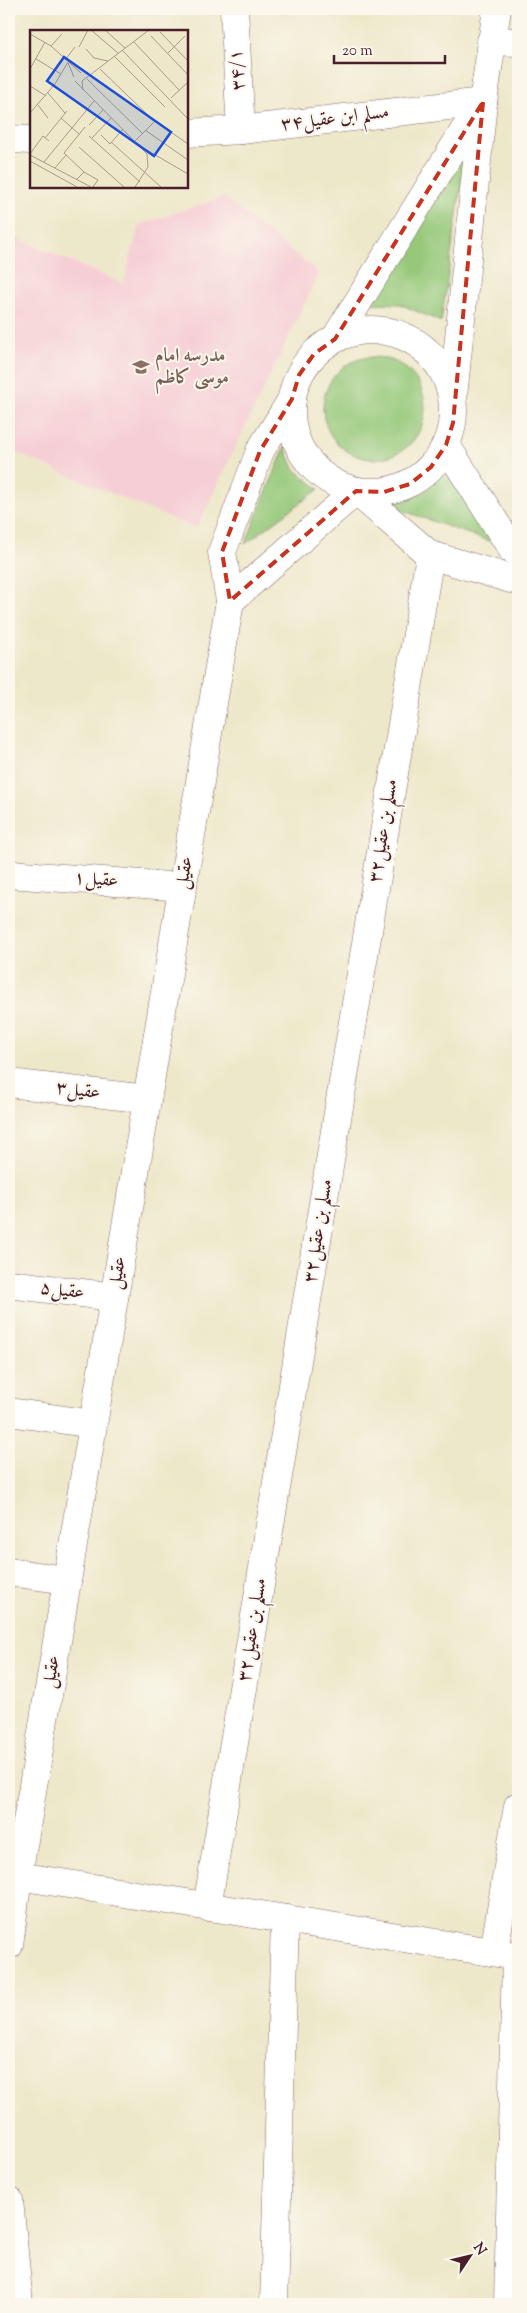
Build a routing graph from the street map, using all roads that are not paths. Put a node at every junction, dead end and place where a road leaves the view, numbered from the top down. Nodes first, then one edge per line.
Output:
1 (234, 9) edge
2 (496, 9) edge
3 (492, 41) junction
4 (518, 42) edge
5 (483, 102) junction
6 (241, 130) junction
7 (188, 133) edge
8 (9, 139) edge
9 (30, 140) edge
10 (335, 339) junction
11 (292, 399) junction
12 (453, 401) junction
13 (446, 445) junction
14 (356, 491) junction
15 (518, 554) edge
16 (430, 555) junction
17 (518, 581) edge
18 (230, 601) junction
19 (9, 874) edge
20 (183, 887) junction
21 (9, 1083) edge
22 (147, 1099) junction
23 (9, 1284) edge
24 (114, 1297) junction
25 (9, 1412) edge
26 (93, 1424) junction
27 (9, 1572) edge
28 (68, 1580) junction
29 (518, 1806) edge
30 (18, 1876) junction
31 (207, 1907) junction
32 (285, 1919) junction
33 (9, 1945) edge
34 (494, 1952) junction
35 (9, 2200) edge
36 (19, 2304) edge
37 (274, 2304) edge
38 (508, 2304) edge

1 - 6 street, ۳۴/۱
2 - 3 street
3 - 4 street
3 - 5 street
5 - 6 street, مسلم ابن عقیل۳۴
5 - 10 street
5 - 12 street
6 - 7 street, مسلم ابن عقیل۳۴
8 - 9 street
10 - 11 street
10 - 12 street
11 - 14 street
11 - 18 street, عقیل
12 - 13 street
13 - 14 street
13 - 15 street
14 - 16 street
14 - 18 street
16 - 17 street
16 - 31 street, مسلم بن عقیل۳۲
18 - 20 street, عقیل
19 - 20 street, عقیل۱
20 - 22 street, عقیل
21 - 22 street, عقیل۳
22 - 24 street, عقیل
23 - 24 street, عقیل۵
24 - 26 street, عقیل
25 - 26 street
26 - 28 street, عقیل
27 - 28 street
28 - 30 street, عقیل
29 - 34 street
30 - 31 street
30 - 33 street, عقیل
31 - 32 street
32 - 34 street
32 - 37 street
34 - 38 street
35 - 36 street

